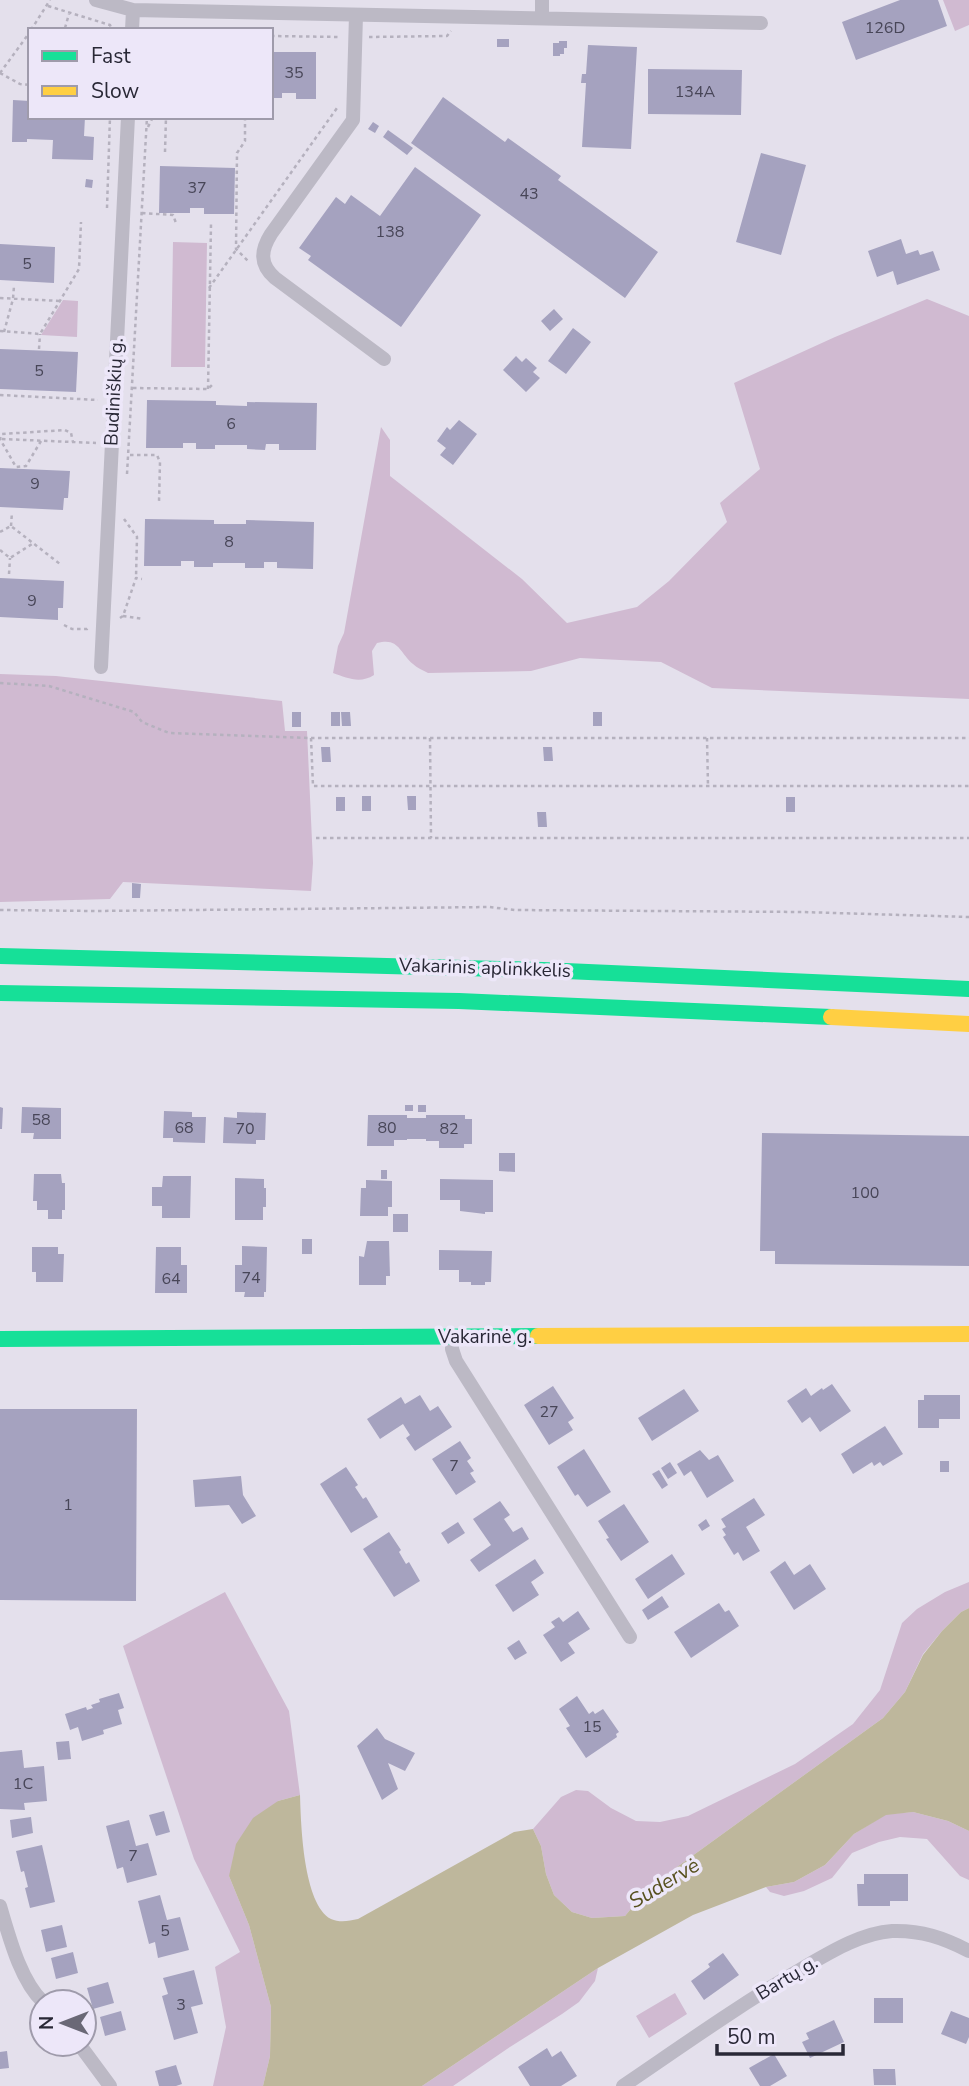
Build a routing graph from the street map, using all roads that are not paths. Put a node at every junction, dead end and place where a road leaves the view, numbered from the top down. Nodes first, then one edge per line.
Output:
1 (96, 0) edge
2 (542, 0) edge
3 (133, 10) junction
4 (356, 15) junction
5 (542, 17) junction
6 (761, 23) dead end
7 (132, 28) edge
8 (128, 119) edge
9 (384, 359) dead end
10 (101, 667) dead end
11 (0, 956) edge
12 (969, 989) edge
13 (0, 993) edge
14 (969, 1024) edge
15 (969, 1334) edge
16 (452, 1337) junction
17 (0, 1339) edge
18 (629, 1637) dead end
19 (0, 1906) edge
20 (969, 1951) edge
21 (30, 1988) edge
22 (89, 2058) edge
23 (110, 2086) edge
24 (623, 2086) edge

1 - 3 street
2 - 5 street
3 - 4 street
3 - 7 street
4 - 5 street
4 - 9 street
5 - 6 street
8 - 10 street, Budiniškių g.
11 - 12 main road, Vakarinis aplinkkelis
13 - 14 main road, Vakarinis aplinkkelis
15 - 16 main road, Vakarinė g.
16 - 17 main road, Vakarinė g.
16 - 18 street
19 - 21 street
20 - 24 street, Bartų g.
22 - 23 street

